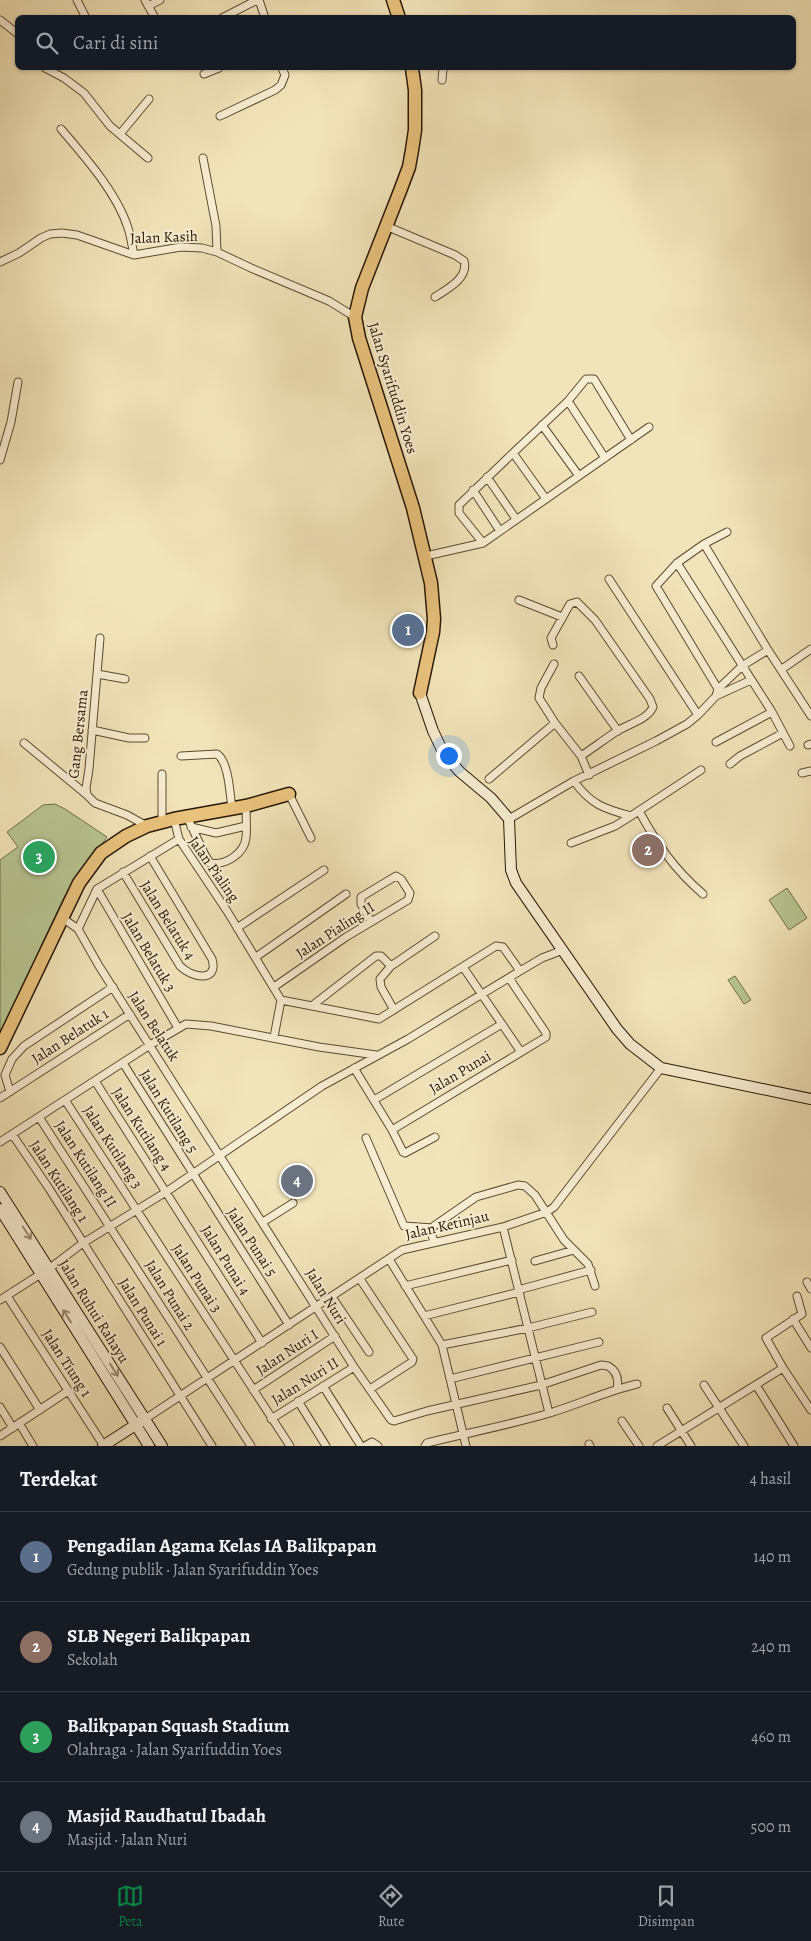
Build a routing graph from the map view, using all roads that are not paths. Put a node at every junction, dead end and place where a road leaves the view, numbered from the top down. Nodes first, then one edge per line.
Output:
1 (78, 0) edge
2 (160, 0) edge
3 (258, 0) edge
4 (393, 0) edge
5 (146, 3) edge
6 (85, 15) edge
7 (153, 15) edge
8 (228, 15) edge
9 (264, 15) edge
10 (398, 15) edge
11 (0, 20) edge
12 (15, 32) edge
13 (49, 70) edge
14 (214, 70) edge
15 (283, 70) edge
16 (415, 70) edge
17 (443, 70) edge
18 (204, 74) dead end
19 (442, 80) dead end
20 (149, 99) dead end
21 (220, 116) dead end
22 (61, 129) dead end
23 (120, 134) junction
24 (148, 158) dead end
25 (203, 158) dead end
26 (386, 226) junction
27 (217, 252) junction
28 (134, 255) junction
29 (0, 262) edge
30 (436, 297) dead end
31 (355, 317) junction
32 (18, 382) dead end
33 (568, 401) junction
34 (542, 425) junction
35 (649, 427) dead end
36 (632, 440) junction
37 (513, 452) junction
38 (605, 458) junction
39 (0, 460) edge
40 (579, 476) junction
41 (487, 477) junction
42 (473, 490) junction
43 (546, 499) junction
44 (516, 519) junction
45 (500, 531) junction
46 (727, 532) dead end
47 (483, 543) junction
48 (704, 544) junction
49 (426, 556) junction
50 (677, 563) junction
51 (610, 579) dead end
52 (519, 600) dead end
53 (562, 617) junction
54 (100, 638) dead end
55 (553, 645) dead end
56 (811, 649) edge
57 (768, 650) junction
58 (554, 664) dead end
59 (742, 666) junction
60 (782, 670) junction
61 (97, 674) junction
62 (579, 676) dead end
63 (126, 679) dead end
64 (751, 680) junction
65 (717, 692) junction
66 (420, 693) joint
67 (772, 712) junction
68 (698, 715) junction
69 (811, 716) edge
70 (555, 723) junction
71 (92, 730) junction
72 (618, 731) junction
73 (783, 734) junction
74 (145, 738) dead end
75 (716, 742) dead end
76 (24, 743) dead end
77 (790, 746) dead end
78 (181, 756) dead end
79 (581, 756) junction
80 (730, 764) dead end
81 (701, 770) dead end
82 (811, 772) edge
83 (802, 773) dead end
84 (162, 774) dead end
85 (589, 775) junction
86 (489, 779) dead end
87 (574, 781) junction
88 (289, 794) joint
89 (87, 795) junction
90 (246, 806) junction
91 (232, 809) junction
92 (639, 811) junction
93 (631, 816) junction
94 (509, 819) junction
95 (179, 822) junction
96 (147, 826) junction
97 (246, 826) junction
98 (311, 838) dead end
99 (179, 839) junction
100 (571, 843) dead end
101 (150, 856) junction
102 (324, 870) dead end
103 (123, 872) junction
104 (97, 889) junction
105 (346, 894) dead end
106 (703, 894) dead end
107 (61, 917) junction
108 (371, 921) junction
109 (237, 928) junction
110 (78, 929) junction
111 (435, 936) dead end
112 (563, 950) junction
113 (256, 957) junction
114 (390, 966) junction
115 (463, 967) junction
116 (520, 970) junction
117 (509, 978) junction
118 (113, 987) junction
119 (274, 987) junction
120 (481, 995) junction
121 (281, 1000) junction
122 (313, 1005) junction
123 (394, 1010) junction
124 (130, 1014) junction
125 (502, 1024) junction
126 (178, 1028) junction
127 (274, 1037) junction
128 (150, 1045) junction
129 (0, 1048) edge
130 (521, 1052) junction
131 (377, 1055) junction
132 (123, 1063) junction
133 (354, 1068) junction
134 (661, 1068) junction
135 (94, 1081) junction
136 (10, 1092) junction
137 (0, 1098) edge
138 (811, 1099) edge
139 (65, 1100) junction
140 (374, 1100) junction
141 (39, 1116) junction
142 (392, 1130) junction
143 (12, 1134) junction
144 (435, 1137) dead end
145 (366, 1138) dead end
146 (0, 1142) edge
147 (220, 1154) junction
148 (192, 1174) junction
149 (0, 1192) edge
150 (166, 1192) junction
151 (293, 1204) dead end
152 (0, 1210) edge
153 (138, 1210) junction
154 (547, 1212) junction
155 (263, 1222) junction
156 (111, 1226) junction
157 (503, 1227) junction
158 (433, 1228) junction
159 (434, 1242) junction
160 (83, 1243) junction
161 (574, 1250) junction
162 (388, 1259) junction
163 (512, 1260) junction
164 (535, 1261) dead end
165 (591, 1270) junction
166 (45, 1271) junction
167 (360, 1279) junction
168 (405, 1286) junction
169 (594, 1286) dead end
170 (518, 1291) junction
171 (7, 1296) junction
172 (797, 1296) dead end
173 (332, 1297) junction
174 (0, 1300) edge
175 (318, 1307) junction
176 (592, 1312) dead end
177 (424, 1316) junction
178 (793, 1320) junction
179 (289, 1325) junction
180 (528, 1328) junction
181 (335, 1336) junction
182 (599, 1342) dead end
183 (262, 1343) junction
184 (442, 1345) junction
185 (0, 1347) edge
186 (811, 1348) edge
187 (369, 1352) dead end
188 (536, 1357) junction
189 (234, 1361) junction
190 (354, 1367) junction
191 (783, 1368) junction
192 (208, 1378) junction
193 (450, 1379) junction
194 (636, 1384) dead end
195 (756, 1384) junction
196 (541, 1385) junction
197 (704, 1385) dead end
198 (323, 1386) junction
199 (370, 1389) junction
200 (617, 1389) junction
201 (253, 1390) junction
202 (68, 1391) junction
203 (180, 1396) junction
204 (298, 1401) junction
205 (457, 1405) junction
206 (0, 1407) edge
207 (718, 1407) junction
208 (666, 1408) dead end
209 (40, 1410) junction
210 (811, 1410) edge
211 (549, 1414) junction
212 (145, 1419) junction
213 (272, 1419) junction
214 (622, 1421) dead end
215 (16, 1425) junction
216 (135, 1425) junction
217 (682, 1431) junction
218 (463, 1434) junction
219 (0, 1436) edge
220 (426, 1445) edge
221 (33, 1446) edge
222 (103, 1446) edge
223 (149, 1446) edge
224 (162, 1446) edge
225 (212, 1446) edge
226 (251, 1446) edge
227 (290, 1446) edge
228 (326, 1446) edge
229 (361, 1446) edge
230 (365, 1446) edge
231 (378, 1446) edge
232 (466, 1446) edge
233 (639, 1446) edge
234 (657, 1446) edge
235 (691, 1446) edge
236 (744, 1446) edge
237 (794, 1446) edge

1 - 6 street
2 - 5 street
3 - 8 street
3 - 9 street
4 - 10 highway
5 - 7 street
11 - 12 street
13 - 23 street
14 - 18 street
15 - 21 street
16 - 26 highway, Jalan Syarifuddin Yoes
17 - 19 street
20 - 23 street
22 - 28 street
23 - 24 street
25 - 27 street
26 - 30 street
26 - 31 highway, Jalan Syarifuddin Yoes
27 - 28 street, Jalan Kasih
27 - 31 street, Jalan Kasih
28 - 29 street, Jalan Kasih
31 - 49 highway, Jalan Syarifuddin Yoes
32 - 39 street
33 - 34 street
33 - 36 street
33 - 38 street
34 - 37 street
34 - 40 street
35 - 36 street
36 - 38 street
37 - 41 street
37 - 43 street
38 - 40 street
40 - 43 street
41 - 42 street
41 - 44 street
42 - 45 street
42 - 47 street
43 - 44 street
44 - 45 street
45 - 47 street
46 - 48 street
47 - 49 street
48 - 50 street
48 - 57 street
49 - 66 highway, Jalan Syarifuddin Yoes
50 - 59 street
50 - 65 street
51 - 68 street
52 - 53 street
53 - 55 street
53 - 72 street
54 - 61 street, Gang Bersama
56 - 60 street
57 - 59 street
57 - 60 street
58 - 70 street
59 - 64 street
59 - 65 street
60 - 69 street
61 - 63 street
61 - 71 street, Gang Bersama
62 - 72 street
64 - 65 street
64 - 67 street
65 - 68 street
66 - 94 street
67 - 73 street
67 - 75 street
68 - 85 street
70 - 79 street
70 - 86 street
71 - 74 street
71 - 89 street, Gang Bersama
72 - 79 street
73 - 77 street
73 - 80 street
76 - 89 street
78 - 91 street
79 - 85 street
81 - 92 street
82 - 83 street
84 - 95 street
85 - 87 street
87 - 93 street
87 - 94 street
88 - 90 highway
88 - 98 street
89 - 96 street, Gang Bersama
90 - 91 highway
90 - 97 street
91 - 95 highway
92 - 93 street
92 - 106 street
93 - 100 street
94 - 112 street
95 - 96 highway
95 - 97 street
95 - 97 street
95 - 99 street
96 - 107 highway
99 - 101 street, Jalan Pialing
99 - 109 street, Jalan Pialing
101 - 103 street, Jalan Pialing
101 - 103 street, Jalan Belatuk 4
102 - 109 street
103 - 104 street, Jalan Pialing
104 - 110 street
104 - 126 street, Jalan Belatuk 3
105 - 113 street
107 - 110 street, Jalan Belatuk
107 - 129 highway
108 - 108 street, Jalan Pialing II
108 - 119 street, Jalan Pialing II
109 - 113 street, Jalan Pialing
110 - 118 street, Jalan Belatuk
111 - 114 street
112 - 116 street
112 - 134 street
113 - 119 street, Jalan Pialing
114 - 122 street
114 - 123 street
115 - 116 street
115 - 120 street
115 - 123 street
116 - 117 street
117 - 120 street
117 - 130 street, Jalan Punai
118 - 124 street, Jalan Belatuk
118 - 136 street
119 - 121 street, Jalan Pialing
120 - 125 street
120 - 131 street
121 - 122 street
121 - 127 street
122 - 123 street
124 - 128 street, Jalan Belatuk
124 - 136 street, Jalan Belatuk 1
125 - 130 street
125 - 140 street
126 - 127 street
126 - 128 street
127 - 131 street
128 - 132 street
128 - 147 street, Jalan Belatuk
130 - 142 street, Jalan Punai
131 - 133 street
132 - 135 street
132 - 148 street, Jalan Kutilang 5
133 - 140 street
133 - 147 street
134 - 138 street
134 - 154 street, Jalan Ketinjau
135 - 139 street
135 - 150 street, Jalan Kutilang 4
136 - 137 street, Jalan Belatuk 1
139 - 141 street
139 - 153 street, Jalan Kutilang 3
140 - 142 street
141 - 143 street
141 - 156 street, Jalan Kutilang II
142 - 144 street
143 - 146 street
143 - 160 street, Jalan Kutilang 1
145 - 158 street
147 - 148 street
147 - 155 street, Jalan Nuri
148 - 150 street
148 - 179 street, Jalan Punai 5
149 -> 166 street, Jalan Ruhui Rahayu
150 - 153 street
150 - 183 street, Jalan Punai 4
151 - 155 street
152 - 166 street, Jalan Ruhui Rahayu
153 - 156 street
153 - 189 street, Jalan Punai 3
154 - 157 street, Jalan Ketinjau
154 - 158 street
154 - 161 street
155 - 175 street, Jalan Nuri
156 - 160 street
156 - 192 street, Jalan Punai 2
157 - 159 street, Jalan Ketinjau
157 - 163 street
158 - 159 street
159 - 162 street, Jalan Ketinjau
160 - 166 street
160 - 203 street, Jalan Punai 1
161 - 164 street
161 - 165 street
162 - 167 street, Jalan Ketinjau
162 - 168 street
163 - 168 street
163 - 170 street
165 - 169 street
165 - 170 street
166 - 171 street
166 -> 212 street, Jalan Ruhui Rahayu
216 -> 166 street, Jalan Ruhui Rahayu
167 - 173 street, Jalan Ketinjau
167 - 199 street
168 - 177 street
170 - 177 street
170 - 180 street
171 - 174 street
171 - 202 street, Jalan Tiung 1
172 - 178 street
173 - 175 street, Jalan Ketinjau
173 - 187 street
175 - 179 street, Jalan Ketinjau
175 - 181 street, Jalan Nuri
176 - 180 street
177 - 184 street
178 - 186 street
178 - 191 street
179 - 183 street, Jalan Ketinjau
180 - 184 street
180 - 188 street
181 - 190 street, Jalan Nuri
181 - 201 street, Jalan Nuri I
182 - 188 street
183 - 189 street, Jalan Ketinjau
184 - 193 street
185 - 209 street
188 - 193 street
188 - 196 street
189 - 192 street, Jalan Ketinjau
189 - 201 street, Jalan Punai 3
190 - 198 street, Jalan Nuri II
190 - 199 street, Jalan Nuri
191 - 195 street
191 - 210 street
192 - 203 street, Jalan Ketinjau
192 - 226 street, Jalan Punai 2
193 - 205 street
194 - 200 street
195 - 207 street
195 - 237 street
196 - 200 street
196 - 205 street
196 - 211 street
197 - 207 street
198 - 204 street, Jalan Nuri II
198 - 229 street
199 - 205 street, Jalan Nuri
200 - 211 street
201 - 213 street, Jalan Punai 3
202 - 209 street
202 - 222 street, Jalan Tiung 1
203 - 212 street, Jalan Ketinjau
203 - 225 street
204 - 213 street, Jalan Nuri II
204 - 228 street
205 - 218 street
206 - 215 street
207 - 217 street
207 - 236 street
208 - 217 street
209 - 215 street
211 - 218 street
212 - 216 street, Jalan Ketinjau
212 - 224 street, Jalan Ruhui Rahayu
213 - 227 street, Jalan Punai 3
214 - 233 street
215 - 219 street
215 - 221 street
216 - 222 street, Jalan Ketinjau
216 - 223 street, Jalan Ruhui Rahayu
217 - 234 street
217 - 235 street
218 - 220 street
218 - 232 street
230 - 231 street

